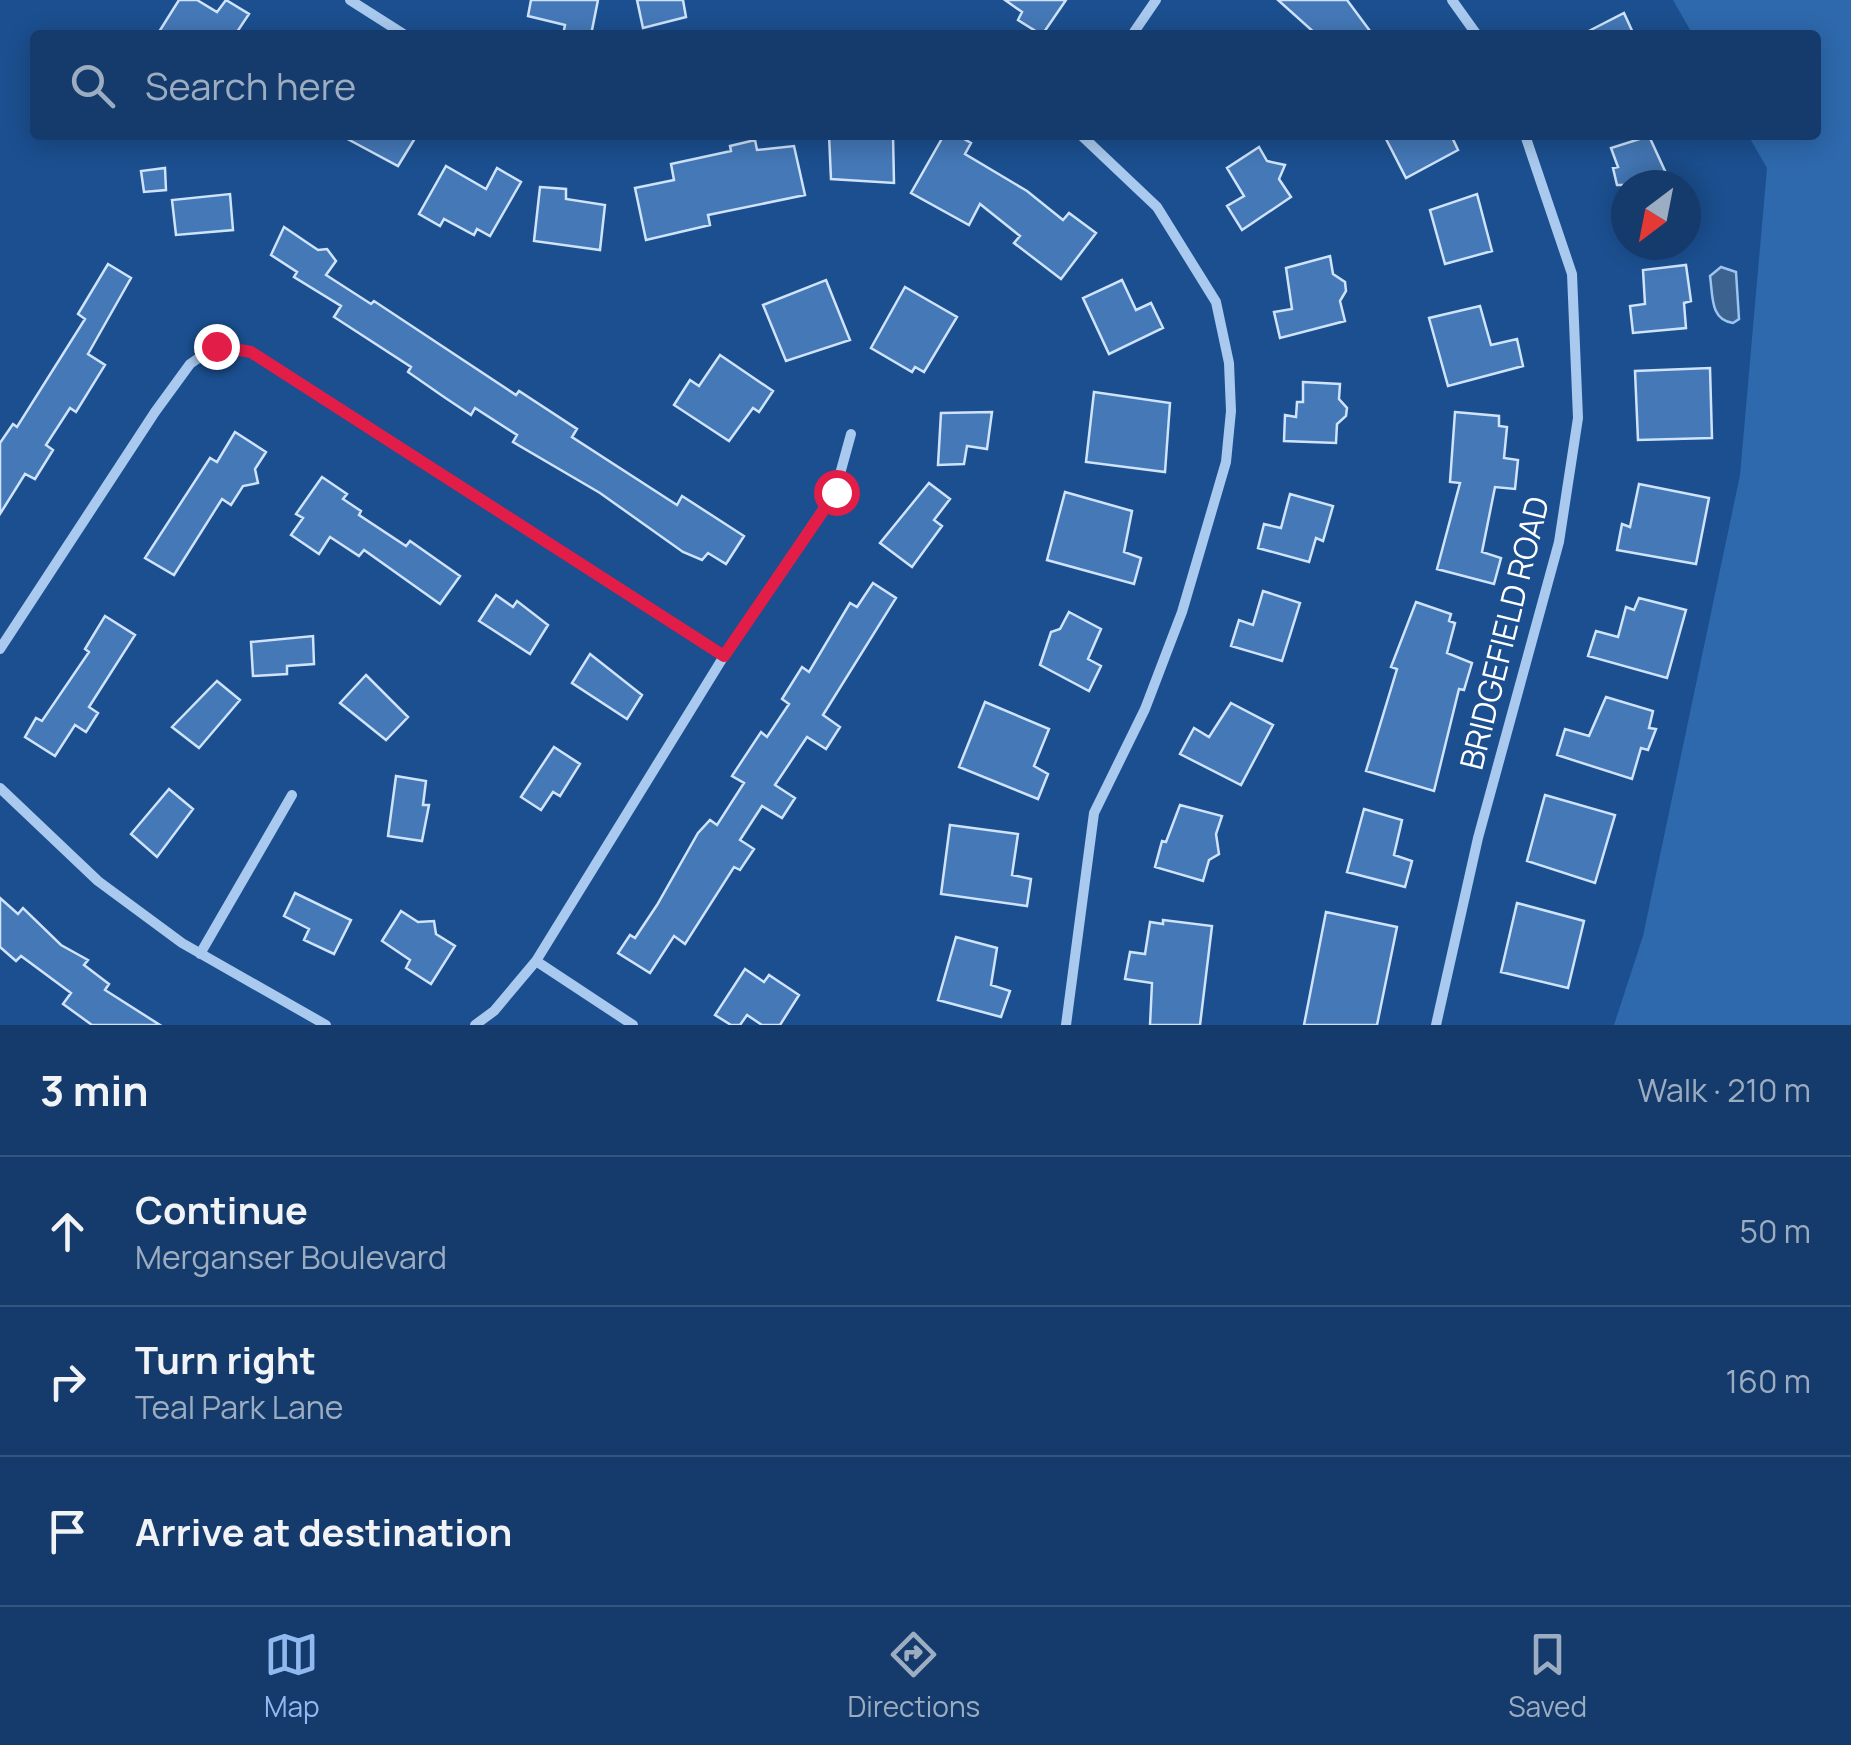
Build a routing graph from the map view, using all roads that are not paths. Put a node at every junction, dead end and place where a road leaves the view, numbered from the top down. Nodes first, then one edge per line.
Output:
1 (350, 0) edge
2 (1156, 0) edge
3 (1452, 0) edge
4 (397, 30) edge
5 (1135, 30) edge
6 (1473, 30) edge
7 (1086, 140) edge
8 (1527, 140) edge
9 (850, 434) dead end
10 (0, 650) edge
11 (724, 656) junction
12 (0, 788) edge
13 (292, 795) dead end
14 (200, 954) junction
15 (536, 962) junction
16 (326, 1025) edge
17 (475, 1025) edge
18 (634, 1025) edge
19 (1066, 1025) edge
20 (1436, 1025) edge

1 - 4 street
2 - 5 street
3 - 6 street
7 - 19 street
8 - 20 street, BRIDGEFIELD ROAD
9 - 11 street
10 - 11 street
11 - 15 street
12 - 14 street
13 - 14 street
14 - 16 street
15 - 17 street
15 - 18 street

